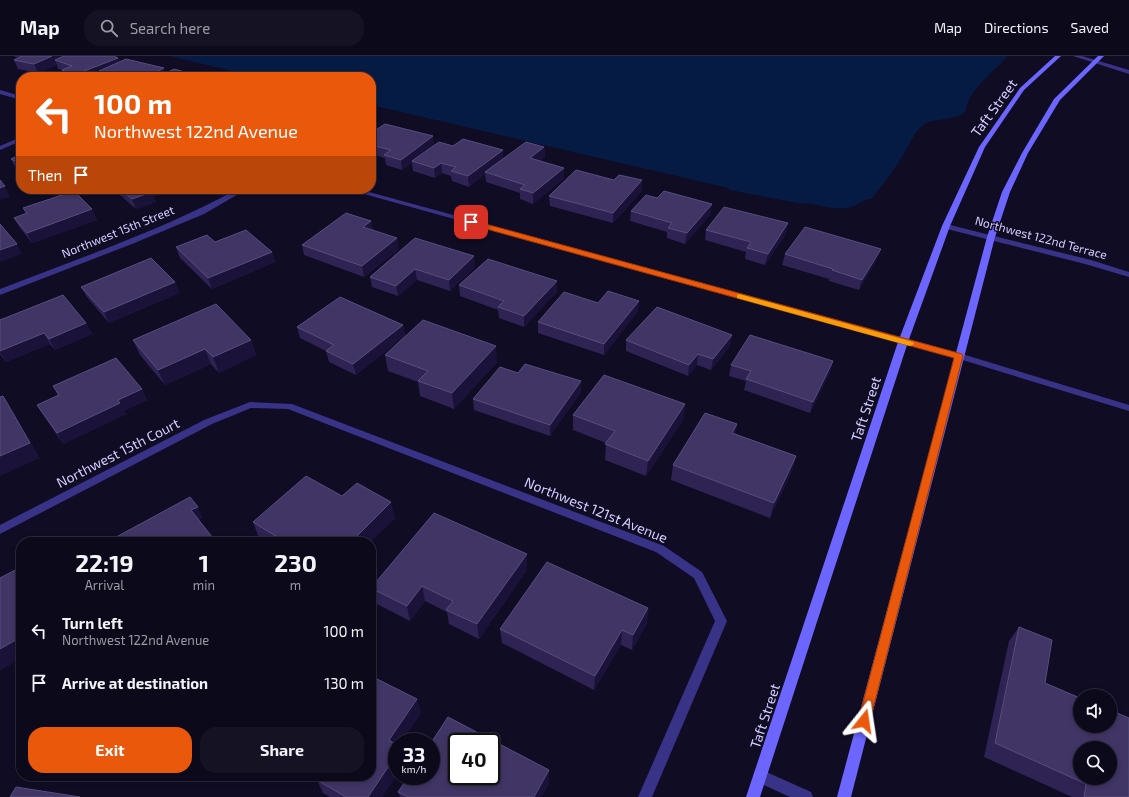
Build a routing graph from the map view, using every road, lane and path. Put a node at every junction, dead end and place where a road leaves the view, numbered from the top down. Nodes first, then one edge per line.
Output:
1 (1058, 56) edge
2 (1076, 56) edge
3 (1097, 59) edge
4 (1129, 72) edge
5 (0, 92) edge
6 (16, 97) edge
7 (16, 141) edge
8 (0, 148) edge
9 (234, 194) edge
10 (368, 194) edge
11 (946, 226) junction
12 (991, 237) junction
13 (1129, 275) edge
14 (0, 292) edge
15 (903, 342) junction
16 (959, 356) junction
17 (250, 405) joint
18 (1129, 408) edge
19 (0, 530) edge
20 (760, 776) junction
21 (644, 797) edge
22 (753, 797) edge
23 (806, 797) edge
24 (844, 797) edge

1 - 11 street, Taft Street
2 - 3 street
3 - 4 street
3 - 12 street
5 - 6 street
7 - 8 street
9 - 14 street, Northwest 15th Street
10 - 15 street
11 - 12 street, Northwest 122nd Terrace
11 - 15 street, Taft Street
12 - 13 street, Northwest 122nd Terrace
12 - 16 street
15 - 16 street
15 - 20 street, Taft Street
16 - 18 street
16 - 24 street
17 - 19 street, Northwest 15th Court
17 - 21 street, Northwest 121st Avenue
20 - 22 street, Taft Street
20 - 23 street

